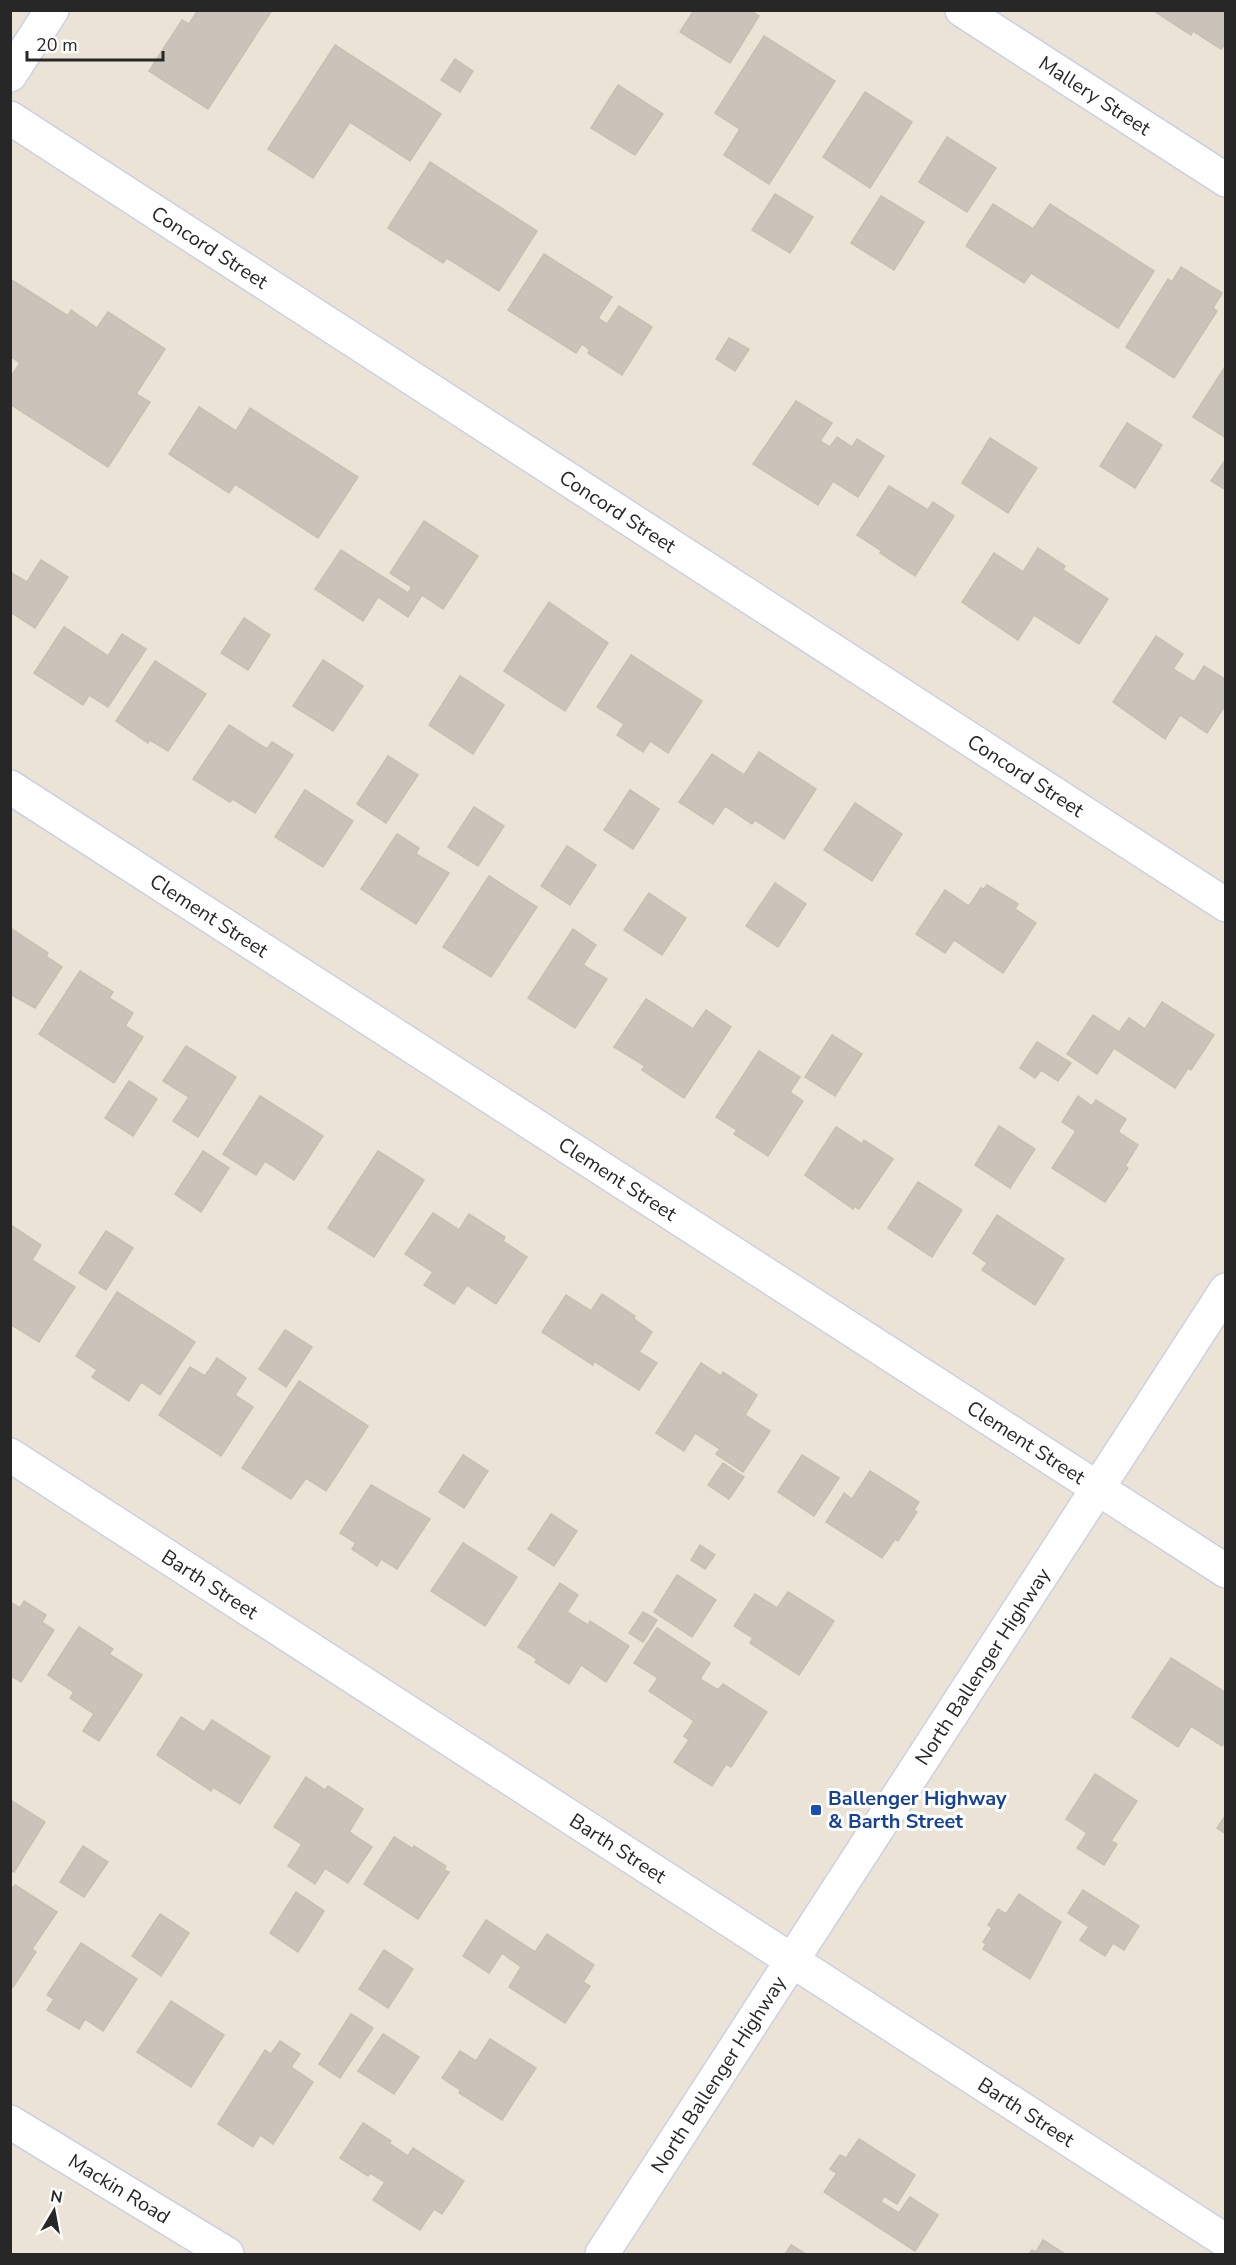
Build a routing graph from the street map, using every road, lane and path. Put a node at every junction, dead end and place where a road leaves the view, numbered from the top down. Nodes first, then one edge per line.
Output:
1 (52, 10) edge
2 (962, 10) edge
3 (10, 75) edge
4 (10, 117) edge
5 (1226, 180) edge
6 (10, 787) edge
7 (1226, 905) edge
8 (1226, 1290) edge
9 (10, 1455) edge
10 (1097, 1489) junction
11 (1226, 1571) edge
12 (793, 1960) junction
13 (10, 2122) edge
14 (1226, 2241) edge
15 (227, 2254) edge
16 (602, 2254) edge

1 - 3 street
2 - 5 street, Mallery Street
4 - 7 street, Concord Street
6 - 10 street, Clement Street
8 - 10 street, North Ballenger Highway
9 - 12 street, Barth Street
10 - 11 street, Clement Street
10 - 12 street, North Ballenger Highway
12 - 14 street, Barth Street
12 - 16 street, North Ballenger Highway
13 - 15 street, Mackin Road

